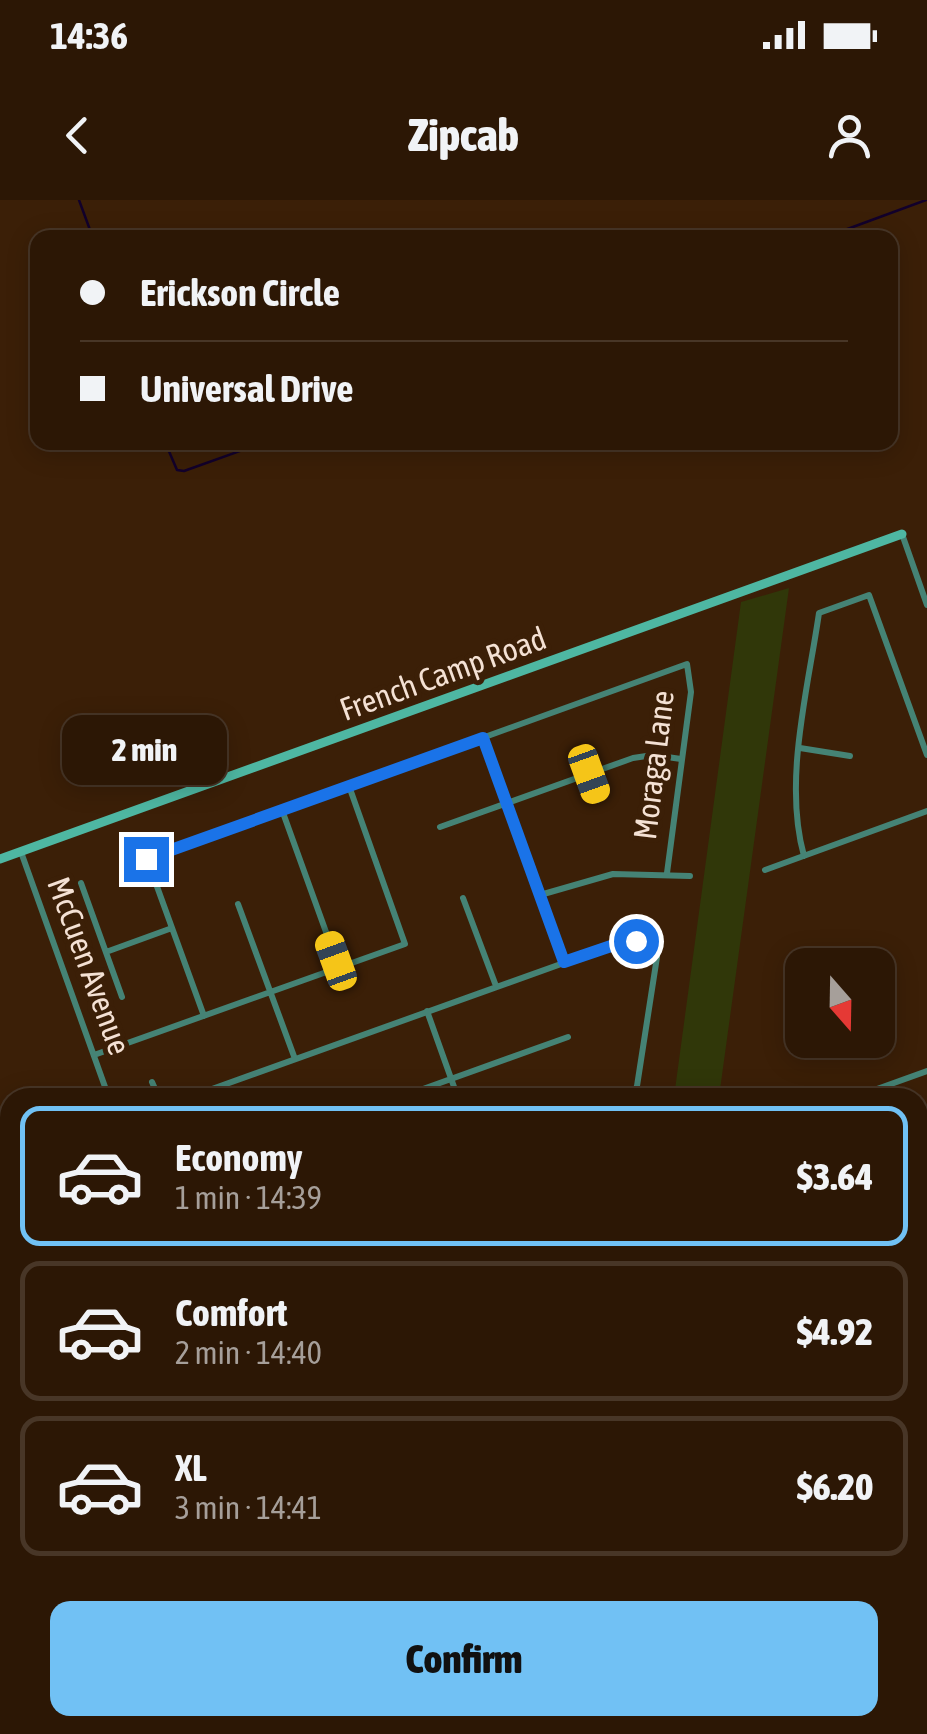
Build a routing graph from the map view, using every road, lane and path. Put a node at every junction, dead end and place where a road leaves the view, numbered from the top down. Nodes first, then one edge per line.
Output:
1 (902, 534) joint
2 (927, 604) edge
3 (927, 718) edge
4 (920, 727) edge
5 (483, 738) junction
6 (800, 748) junction
7 (927, 755) edge
8 (850, 756) dead end
9 (681, 759) junction
10 (589, 774) junction
11 (349, 786) junction
12 (598, 800) dead end
13 (507, 803) junction
14 (282, 810) junction
15 (927, 811) edge
16 (440, 827) dead end
17 (21, 852) junction
18 (804, 856) junction
19 (0, 860) edge
20 (764, 870) dead end
21 (667, 873) junction
22 (690, 876) dead end
23 (81, 883) dead end
24 (540, 895) junction
25 (463, 898) dead end
26 (238, 904) dead end
27 (172, 928) junction
28 (106, 952) junction
29 (564, 962) junction
30 (339, 968) junction
31 (496, 986) junction
32 (271, 992) junction
33 (122, 997) dead end
34 (427, 1012) junction
35 (204, 1016) junction
36 (568, 1037) dead end
37 (94, 1056) junction
38 (294, 1059) junction
39 (927, 1071) edge
40 (451, 1078) junction
41 (152, 1082) dead end
42 (105, 1088) edge
43 (155, 1088) edge
44 (214, 1088) edge
45 (424, 1088) edge
46 (454, 1088) edge
47 (636, 1088) edge
48 (880, 1088) edge

1 - 2 street
1 - 17 street, French Camp Road
3 - 4 street
4 - 6 street
4 - 7 street
5 - 9 street, Moraga Lane
5 - 11 street
5 - 13 street
6 - 8 street
6 - 18 street
9 - 10 street
9 - 21 street, Moraga Lane
10 - 12 street
10 - 13 street
11 - 14 street
11 - 30 street
13 - 16 street
13 - 24 street
14 - 27 street
14 - 30 street
15 - 18 street
17 - 19 street, French Camp Road
17 - 37 street, McCuen Avenue
18 - 20 street
21 - 22 street
21 - 24 street
23 - 28 street
24 - 29 street
25 - 31 street
26 - 32 street
27 - 28 street
27 - 35 street
28 - 33 street
29 - 31 street
29 - 47 street
30 - 32 street
31 - 34 street
32 - 35 street
32 - 38 street
34 - 38 street
34 - 40 street
35 - 37 street
36 - 40 street
37 - 42 street, McCuen Avenue
38 - 44 street
39 - 48 street
40 - 45 street
40 - 46 street
41 - 43 street

